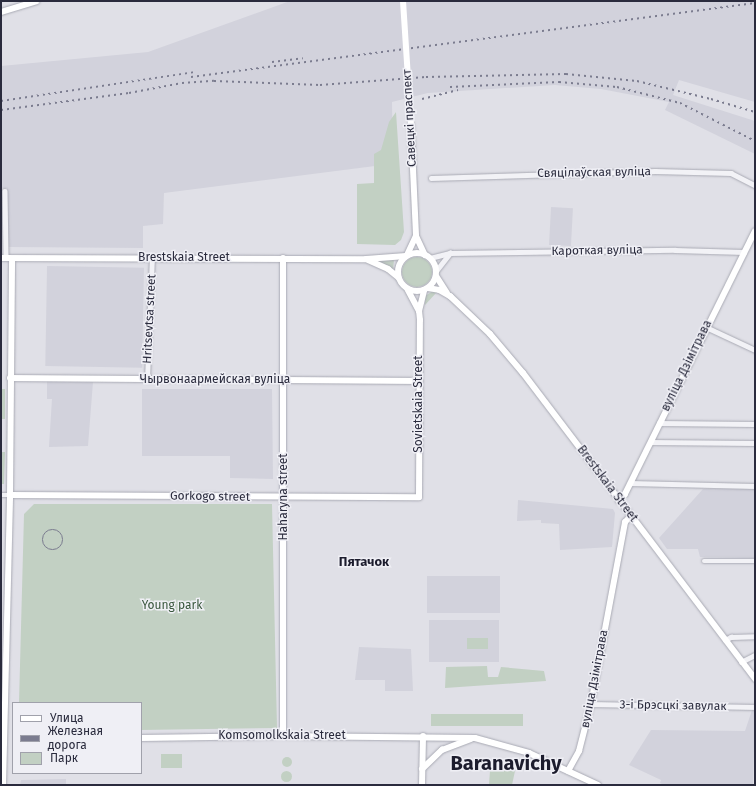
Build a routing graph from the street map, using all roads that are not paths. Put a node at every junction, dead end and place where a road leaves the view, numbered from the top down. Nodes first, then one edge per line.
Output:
1 (36, 1) edge
2 (403, 1) edge
3 (1, 12) edge
4 (431, 178) dead end
5 (755, 185) edge
6 (5, 191) dead end
7 (755, 231) edge
8 (416, 236) junction
9 (753, 240) edge
10 (744, 252) junction
11 (450, 253) junction
12 (406, 256) junction
13 (428, 257) junction
14 (6, 258) edge
15 (152, 258) junction
16 (283, 258) junction
17 (366, 259) junction
18 (436, 274) junction
19 (398, 277) junction
20 (408, 290) junction
21 (426, 290) junction
22 (450, 296) junction
23 (419, 311) junction
24 (706, 327) junction
25 (755, 350) edge
26 (10, 378) junction
27 (147, 380) junction
28 (284, 381) junction
29 (419, 382) junction
30 (659, 423) junction
31 (754, 424) dead end
32 (650, 442) junction
33 (755, 443) edge
34 (630, 483) junction
35 (755, 486) edge
36 (1, 494) edge
37 (10, 495) junction
38 (419, 497) joint
39 (284, 498) junction
40 (619, 501) junction
41 (631, 516) junction
42 (704, 561) dead end
43 (755, 561) edge
44 (755, 636) edge
45 (725, 640) junction
46 (754, 655) edge
47 (741, 662) junction
48 (755, 679) edge
49 (591, 704) junction
50 (755, 707) edge
51 (283, 736) junction
52 (423, 736) junction
53 (142, 738) edge
54 (475, 738) junction
55 (3, 740) edge
56 (422, 769) junction
57 (568, 771) junction
58 (3, 785) edge
59 (422, 785) edge
60 (598, 785) edge

1 - 3 main road
2 - 8 main road, Савецкі праспект, bridge
4 - 5 street, Свяцілаўская вуліца
6 - 14 street
7 - 9 main road, вуліца Дзімітрава
8 - 12 main road, Савецкі праспект
8 - 13 main road, Савецкі праспект
9 - 10 main road, вуліца Дзімітрава
10 - 11 street, Кароткая вуліца
10 - 24 main road, вуліца Дзімітрава
11 - 13 street, Кароткая вуліца
11 - 18 street
12 - 13 main road
12 - 17 main road, Brestskaia Street
12 - 19 main road
13 - 18 main road
14 - 15 main road, Brestskaia Street
14 - 26 main road
15 - 16 main road, Brestskaia Street
15 - 27 street, Hritsevtsa street
16 - 17 main road, Brestskaia Street
16 - 28 main road, Haharyna street
17 - 19 main road, Brestskaia Street
18 - 21 main road
18 - 22 main road, Brestskaia Street
19 - 20 main road
20 - 21 main road
20 - 23 main road, Sovietskaia Street
21 - 22 main road, Brestskaia Street
21 - 23 main road, Sovietskaia Street
22 - 40 main road, Brestskaia Street
23 - 29 main road, Sovietskaia Street
24 - 25 street
24 - 30 main road, вуліца Дзімітрава
26 - 27 main road, Чырвонаармейская вуліца
26 - 37 main road
27 - 28 main road, Чырвонаармейская вуліца
28 - 29 main road, Чырвонаармейская вуліца
28 - 39 main road, Haharyna street
29 - 38 main road, Sovietskaia Street
30 - 31 street
30 - 32 main road, вуліца Дзімітрава
32 - 33 street
32 - 34 main road, вуліца Дзімітрава
34 - 35 street
34 - 40 main road, вуліца Дзімітрава
36 - 37 street, Gorkogo street
37 - 39 main road, Gorkogo street
37 - 55 main road
38 - 39 main road, Gorkogo street
39 - 51 main road, Haharyna street
40 - 41 main road, Brestskaia Street
41 - 45 main road, Brestskaia Street
41 - 49 main road, вуліца Дзімітрава
42 - 43 street
44 - 45 street
45 - 47 main road, Brestskaia Street
46 - 47 street
47 - 48 main road, Brestskaia Street
49 - 50 street, 3-і Брэсцкі завулак
49 - 57 main road, вуліца Дзімітрава
51 - 52 main road, Komsomolkskaia Street
51 - 53 main road, Komsomolkskaia Street
52 - 54 main road, Komsomolkskaia Street
52 - 56 main road
54 - 56 main road
54 - 57 main road, Komsomolkskaia Street
55 - 58 main road
56 - 59 main road
57 - 60 main road, Komsomolkskaia Street

